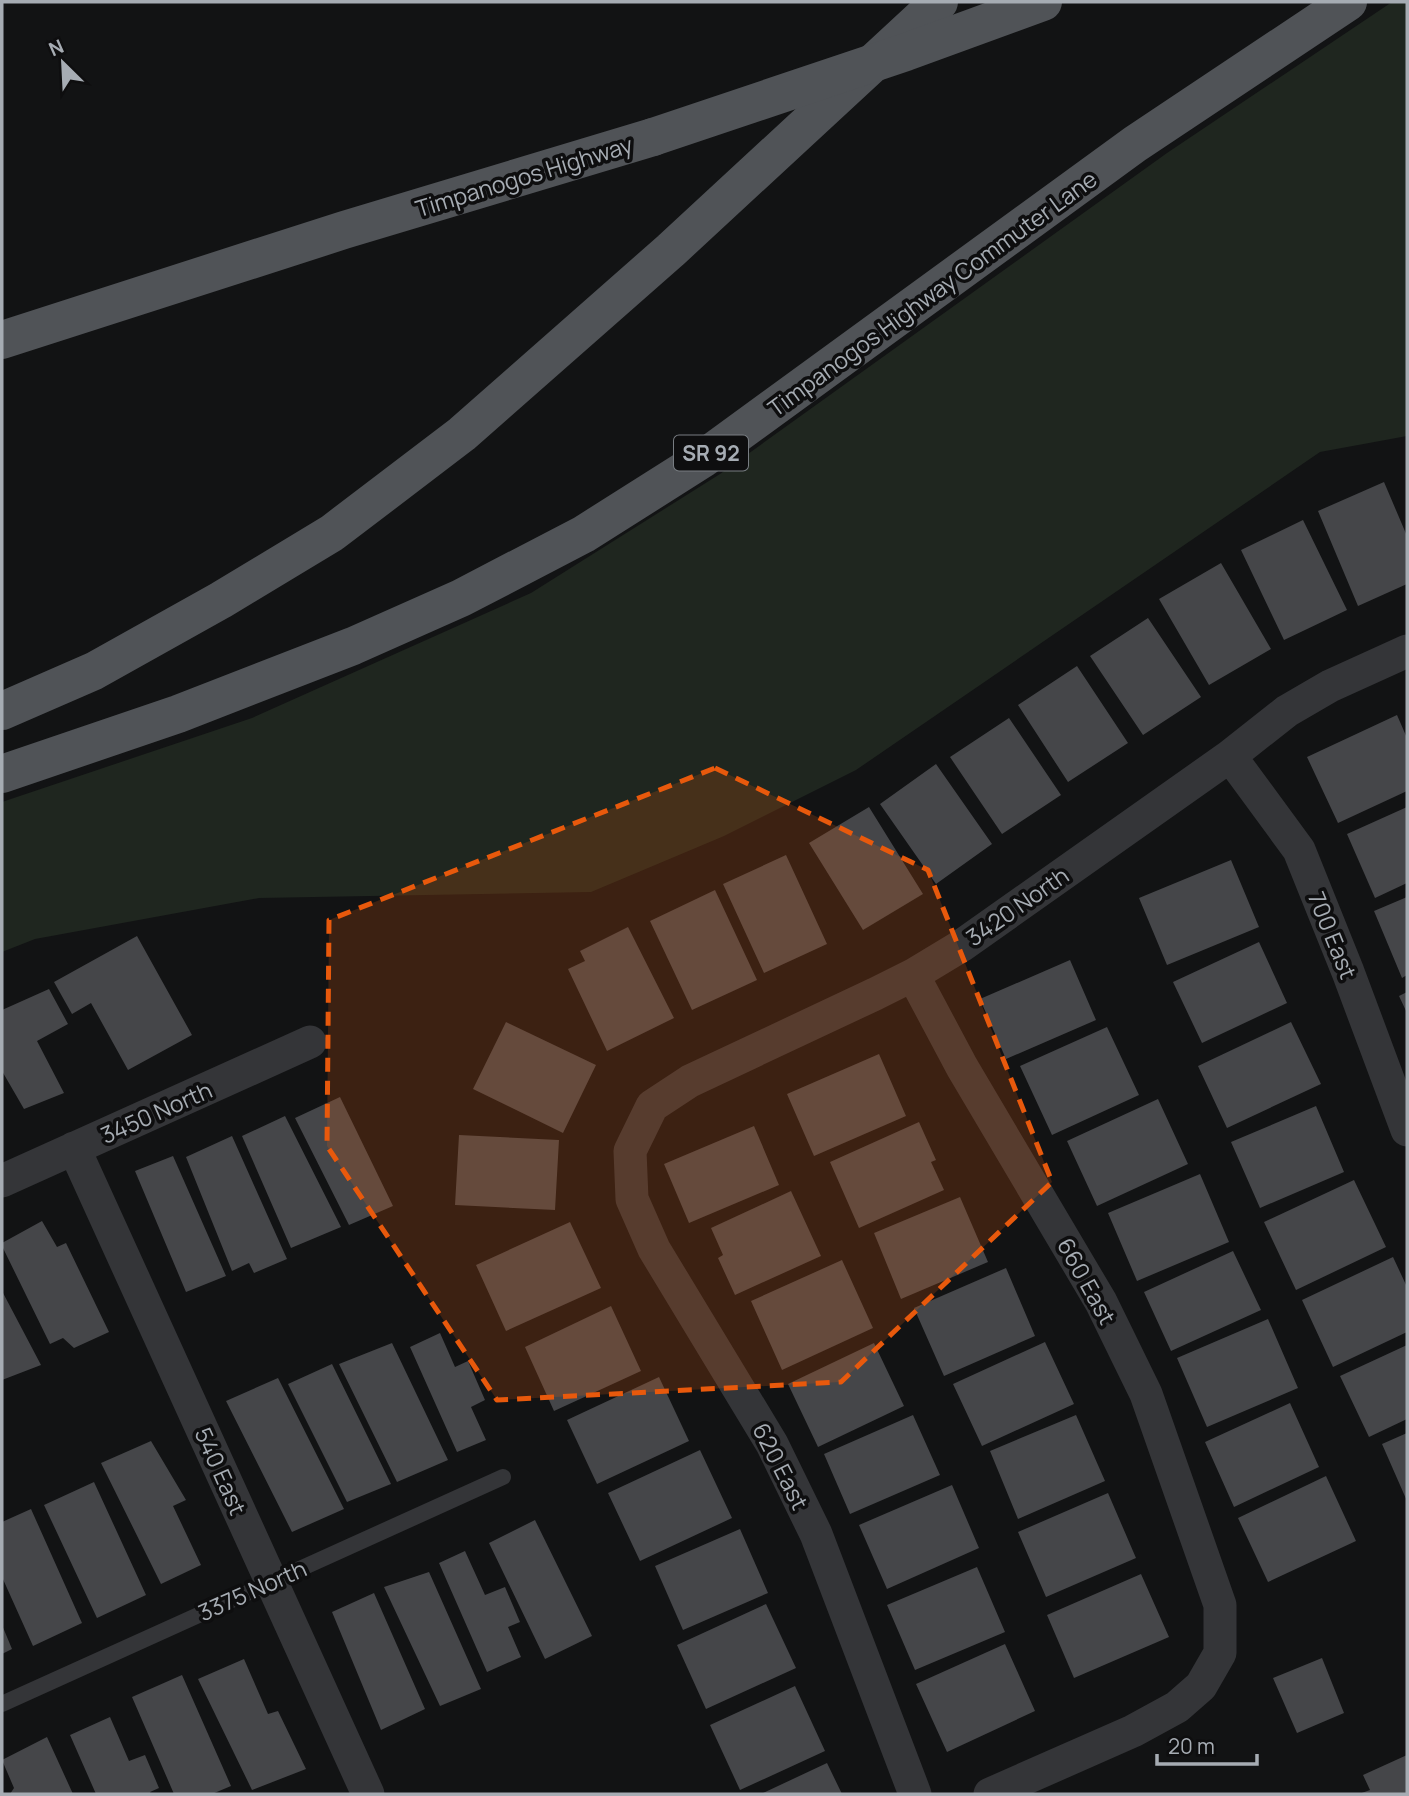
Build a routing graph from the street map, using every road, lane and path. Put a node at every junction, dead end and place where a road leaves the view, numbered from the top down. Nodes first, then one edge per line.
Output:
1 (939, 2) edge
2 (1043, 2) edge
3 (1348, 2) edge
4 (2, 340) edge
5 (1407, 651) edge
6 (2, 711) edge
7 (1230, 756) junction
8 (2, 774) edge
9 (913, 975) junction
10 (310, 1042) dead end
11 (1407, 1129) edge
12 (74, 1149) junction
13 (630, 1151) joint
14 (2, 1181) edge
15 (503, 1477) dead end
16 (271, 1582) junction
17 (2, 1704) edge
18 (368, 1794) edge
19 (915, 1794) edge
20 (990, 1794) edge

1 - 6 main road
2 - 4 main road, Timpanogos Highway, bridge
3 - 8 main road, Timpanogos Highway Commuter Lane / SR 92
5 - 7 street, 3420 North
7 - 9 street, 3420 North
7 - 11 street, 700 East
9 - 13 street, 3420 North
9 - 20 street, 660 East
10 - 12 street, 3450 North
12 - 14 street, 3450 North
12 - 16 street, 540 East
13 - 19 street, 620 East
15 - 16 lane, 3375 North
16 - 17 lane, 3375 North
16 - 18 street, 540 East

